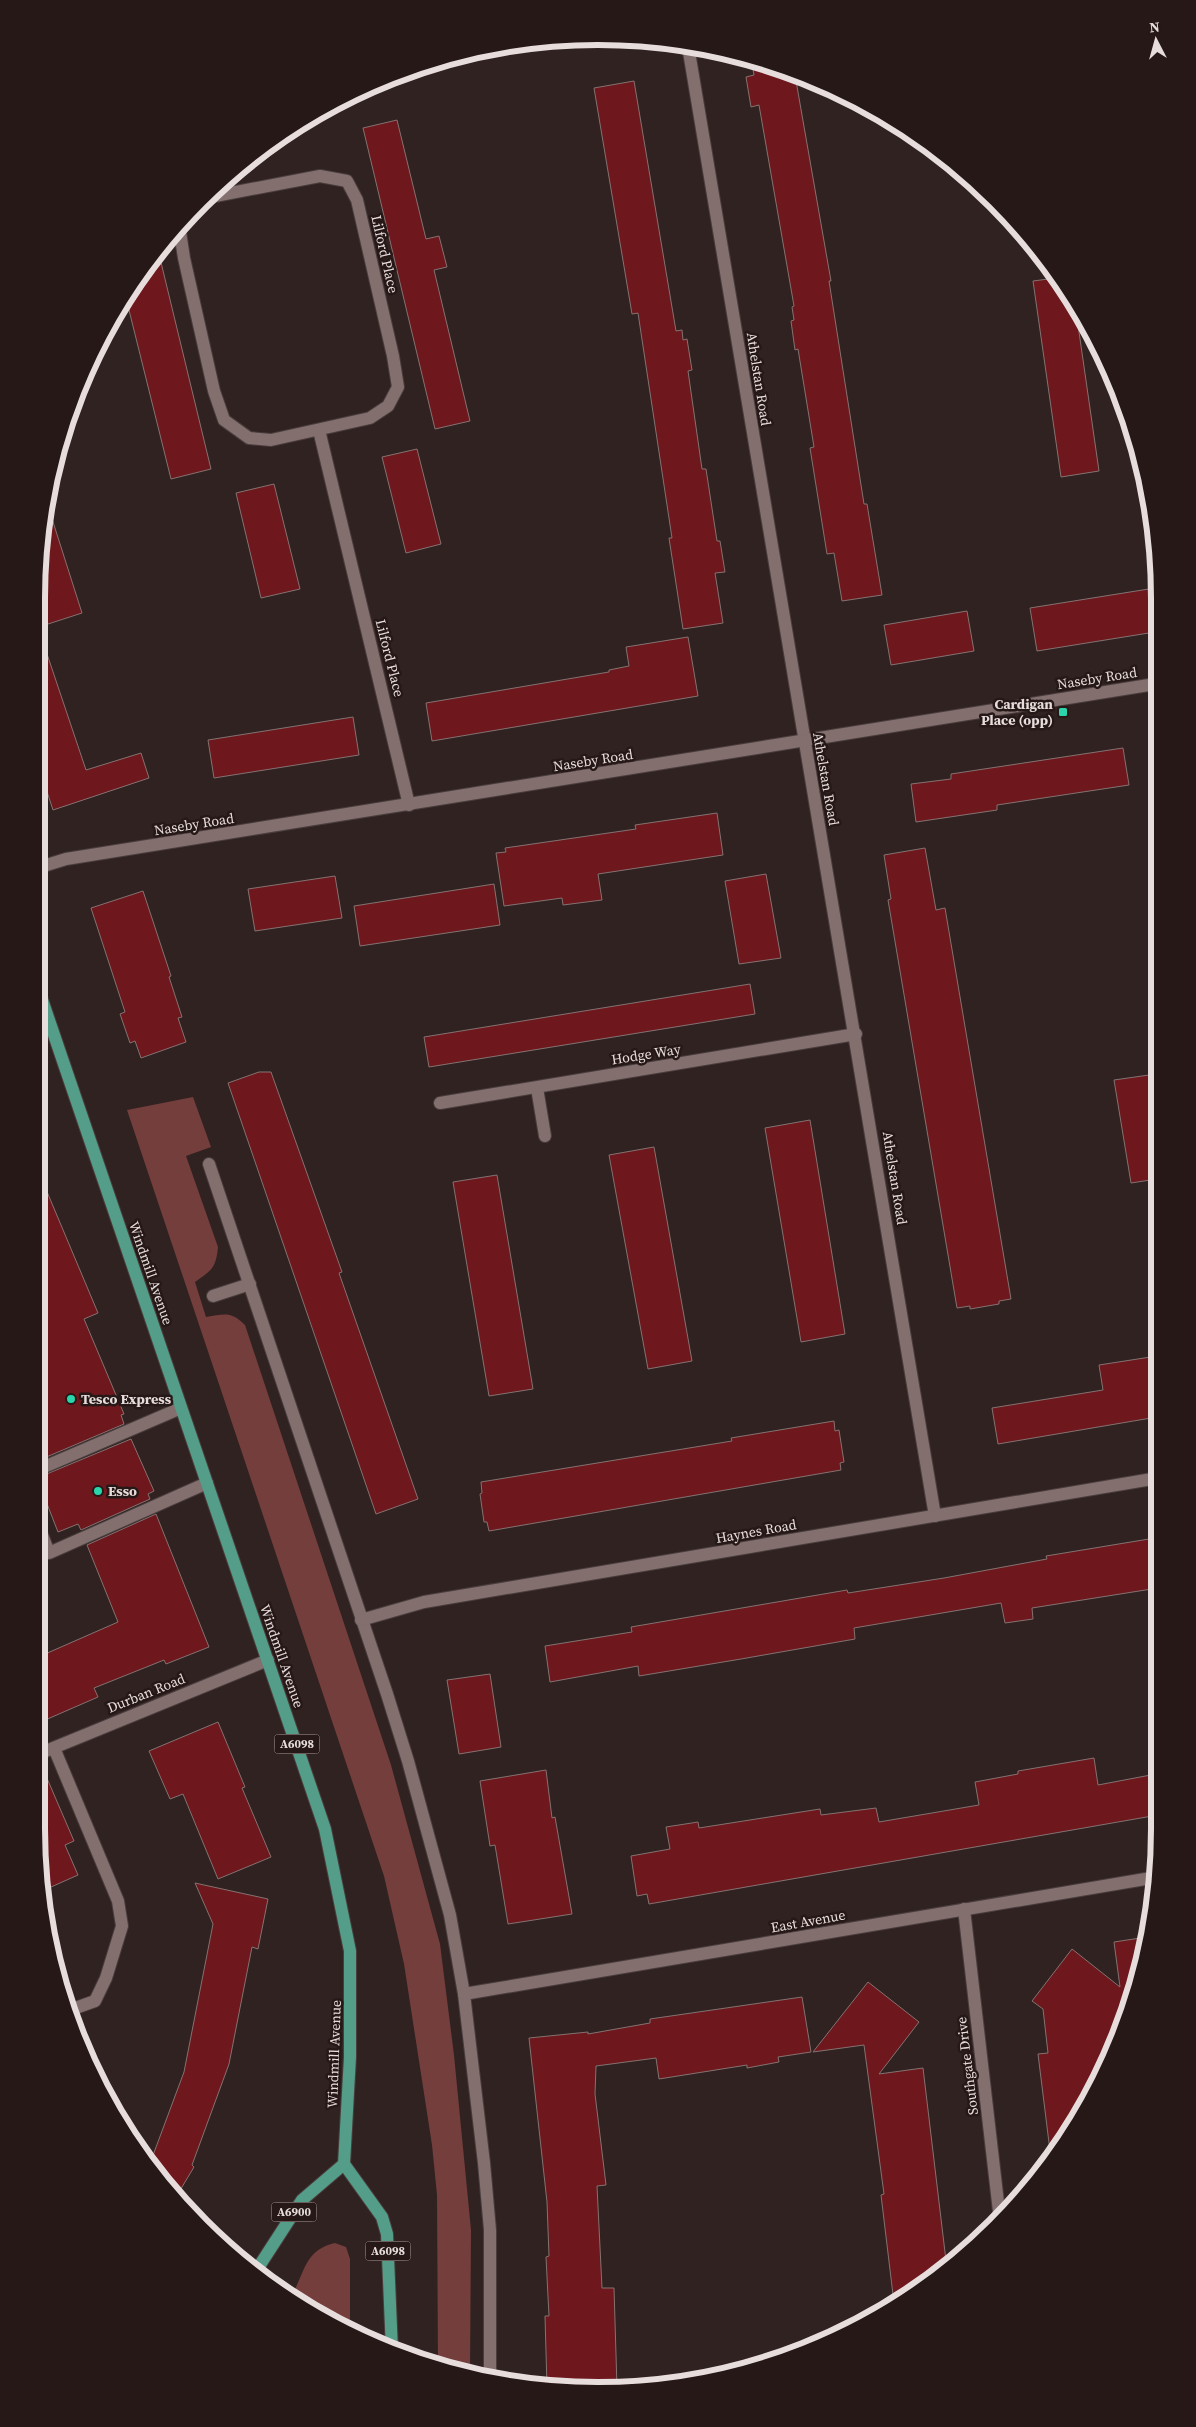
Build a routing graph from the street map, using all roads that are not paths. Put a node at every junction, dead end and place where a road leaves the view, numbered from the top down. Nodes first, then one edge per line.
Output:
1 (689, 53) edge
2 (219, 195) edge
3 (180, 235) edge
4 (319, 430) junction
5 (1151, 685) edge
6 (804, 741) junction
7 (409, 805) junction
8 (45, 866) edge
9 (45, 1008) edge
10 (856, 1034) junction
11 (537, 1088) junction
12 (440, 1103) dead end
13 (545, 1136) dead end
14 (209, 1164) dead end
15 (250, 1284) junction
16 (213, 1296) dead end
17 (181, 1408) junction
18 (45, 1467) edge
19 (1151, 1479) edge
20 (207, 1484) junction
21 (935, 1516) junction
22 (45, 1543) edge
23 (361, 1620) junction
24 (268, 1660) junction
25 (54, 1748) junction
26 (45, 1752) edge
27 (1149, 1878) edge
28 (964, 1909) junction
29 (464, 1994) junction
30 (75, 2008) edge
31 (344, 2164) junction
32 (999, 2210) edge
33 (259, 2266) edge
34 (392, 2342) edge
35 (490, 2371) edge

1 - 6 street, Athelstan Road
2 - 4 street, Lilford Place
3 - 4 street, Lilford Place
4 - 7 street, Lilford Place
5 - 6 street, Naseby Road
6 - 7 street, Naseby Road
6 - 10 street, Athelstan Road
7 - 8 street, Naseby Road
9 - 17 main road, Windmill Avenue / A6098
10 - 11 street, Hodge Way
10 - 21 street, Athelstan Road
11 - 12 street, Hodge Way
11 - 13 street
14 - 15 street
15 - 16 street
15 - 23 street
17 - 18 street
17 - 20 main road, Windmill Avenue / A6098
19 - 21 street, Haynes Road
20 - 22 street
20 - 24 main road, Windmill Avenue / A6098
21 - 23 street, Haynes Road
23 - 29 street
24 - 25 street, Durban Road
24 - 31 main road, Windmill Avenue / A6098
25 - 26 street, Durban Road
25 - 30 street
27 - 28 street, East Avenue
28 - 29 street, East Avenue
28 - 32 street, Southgate Drive
29 - 35 street
31 - 33 main road, A6900
31 - 34 main road, A6098

